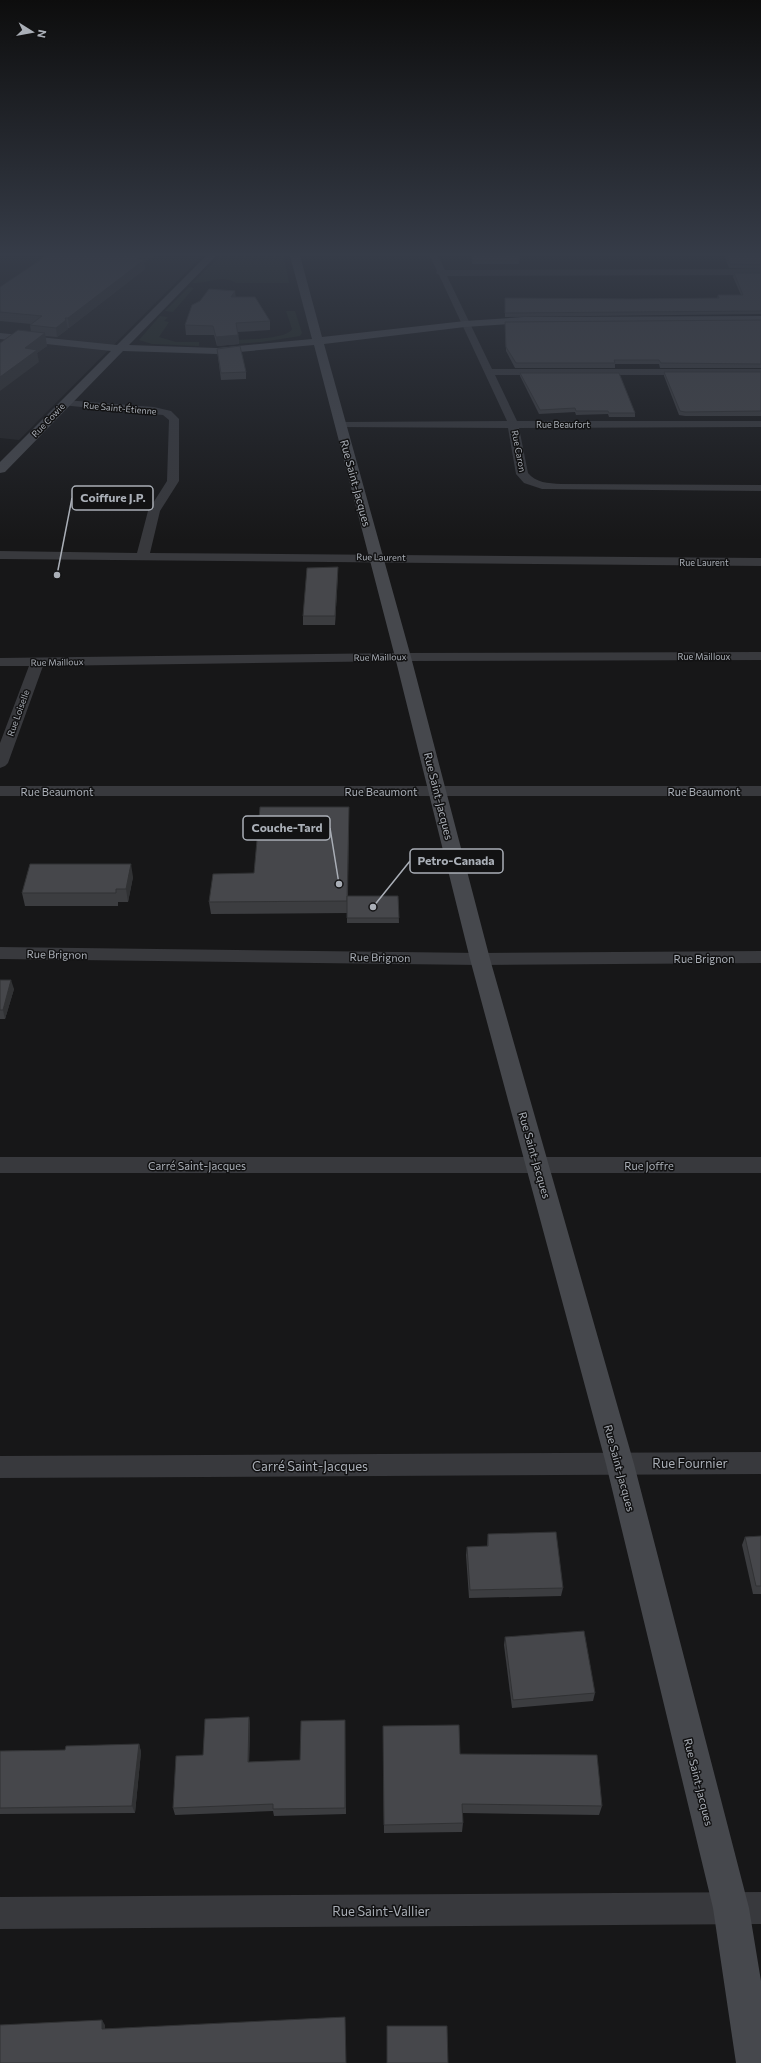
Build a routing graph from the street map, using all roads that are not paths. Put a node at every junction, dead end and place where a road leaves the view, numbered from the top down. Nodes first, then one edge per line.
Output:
1 (119, 348) edge
2 (124, 348) edge
3 (256, 348) edge
4 (320, 348) edge
5 (477, 348) edge
6 (489, 372) junction
7 (761, 372) edge
8 (65, 403) junction
9 (513, 424) junction
10 (761, 424) edge
11 (340, 425) junction
12 (0, 469) edge
13 (761, 488) edge
14 (0, 555) edge
15 (143, 555) junction
16 (376, 557) junction
17 (761, 562) edge
18 (761, 656) edge
19 (403, 657) junction
20 (0, 662) edge
21 (36, 662) junction
22 (0, 763) edge
23 (0, 791) edge
24 (438, 791) junction
25 (761, 791) edge
26 (0, 953) edge
27 (761, 957) edge
28 (480, 959) junction
29 (0, 1165) edge
30 (538, 1165) junction
31 (761, 1165) edge
32 (761, 1463) edge
33 (620, 1464) junction
34 (0, 1467) edge
35 (730, 1908) junction
36 (761, 1908) edge
37 (0, 1913) edge
38 (755, 2063) edge

1 - 8 main road, Rue Cowie
2 - 3 main road
4 - 11 main road, Rue Saint-Jacques
5 - 6 street, Rue Caron
6 - 7 street
6 - 9 street, Rue Caron
8 - 12 main road, Rue Cowie
8 - 15 street, Rue Saint-Étienne
9 - 10 street, Rue Beaufort
9 - 11 street, Rue Beaufort
9 - 13 street, Rue Caron
11 - 16 main road, Rue Saint-Jacques
14 - 15 street, Rue Laurent
15 - 16 street, Rue Laurent
16 - 17 street, Rue Laurent
16 - 19 main road, Rue Saint-Jacques
18 - 19 street, Rue Mailloux
19 - 21 street, Rue Mailloux
19 - 24 main road, Rue Saint-Jacques
20 - 21 street, Rue Mailloux
21 - 22 street, Rue Loiselle
23 - 24 street, Rue Beaumont
24 - 25 street, Rue Beaumont
24 - 28 main road, Rue Saint-Jacques
26 - 28 street, Rue Brignon
27 - 28 street, Rue Brignon
28 - 30 main road, Rue Saint-Jacques
29 - 30 street, Carré Saint-Jacques
30 - 31 street, Rue Joffre
30 - 33 main road, Rue Saint-Jacques
32 - 33 street, Rue Fournier
33 - 34 street, Carré Saint-Jacques
33 - 35 main road, Rue Saint-Jacques
35 - 36 street, Rue Saint-Vallier
35 - 37 street, Rue Saint-Vallier
35 - 38 main road, Rue Saint-Jacques

